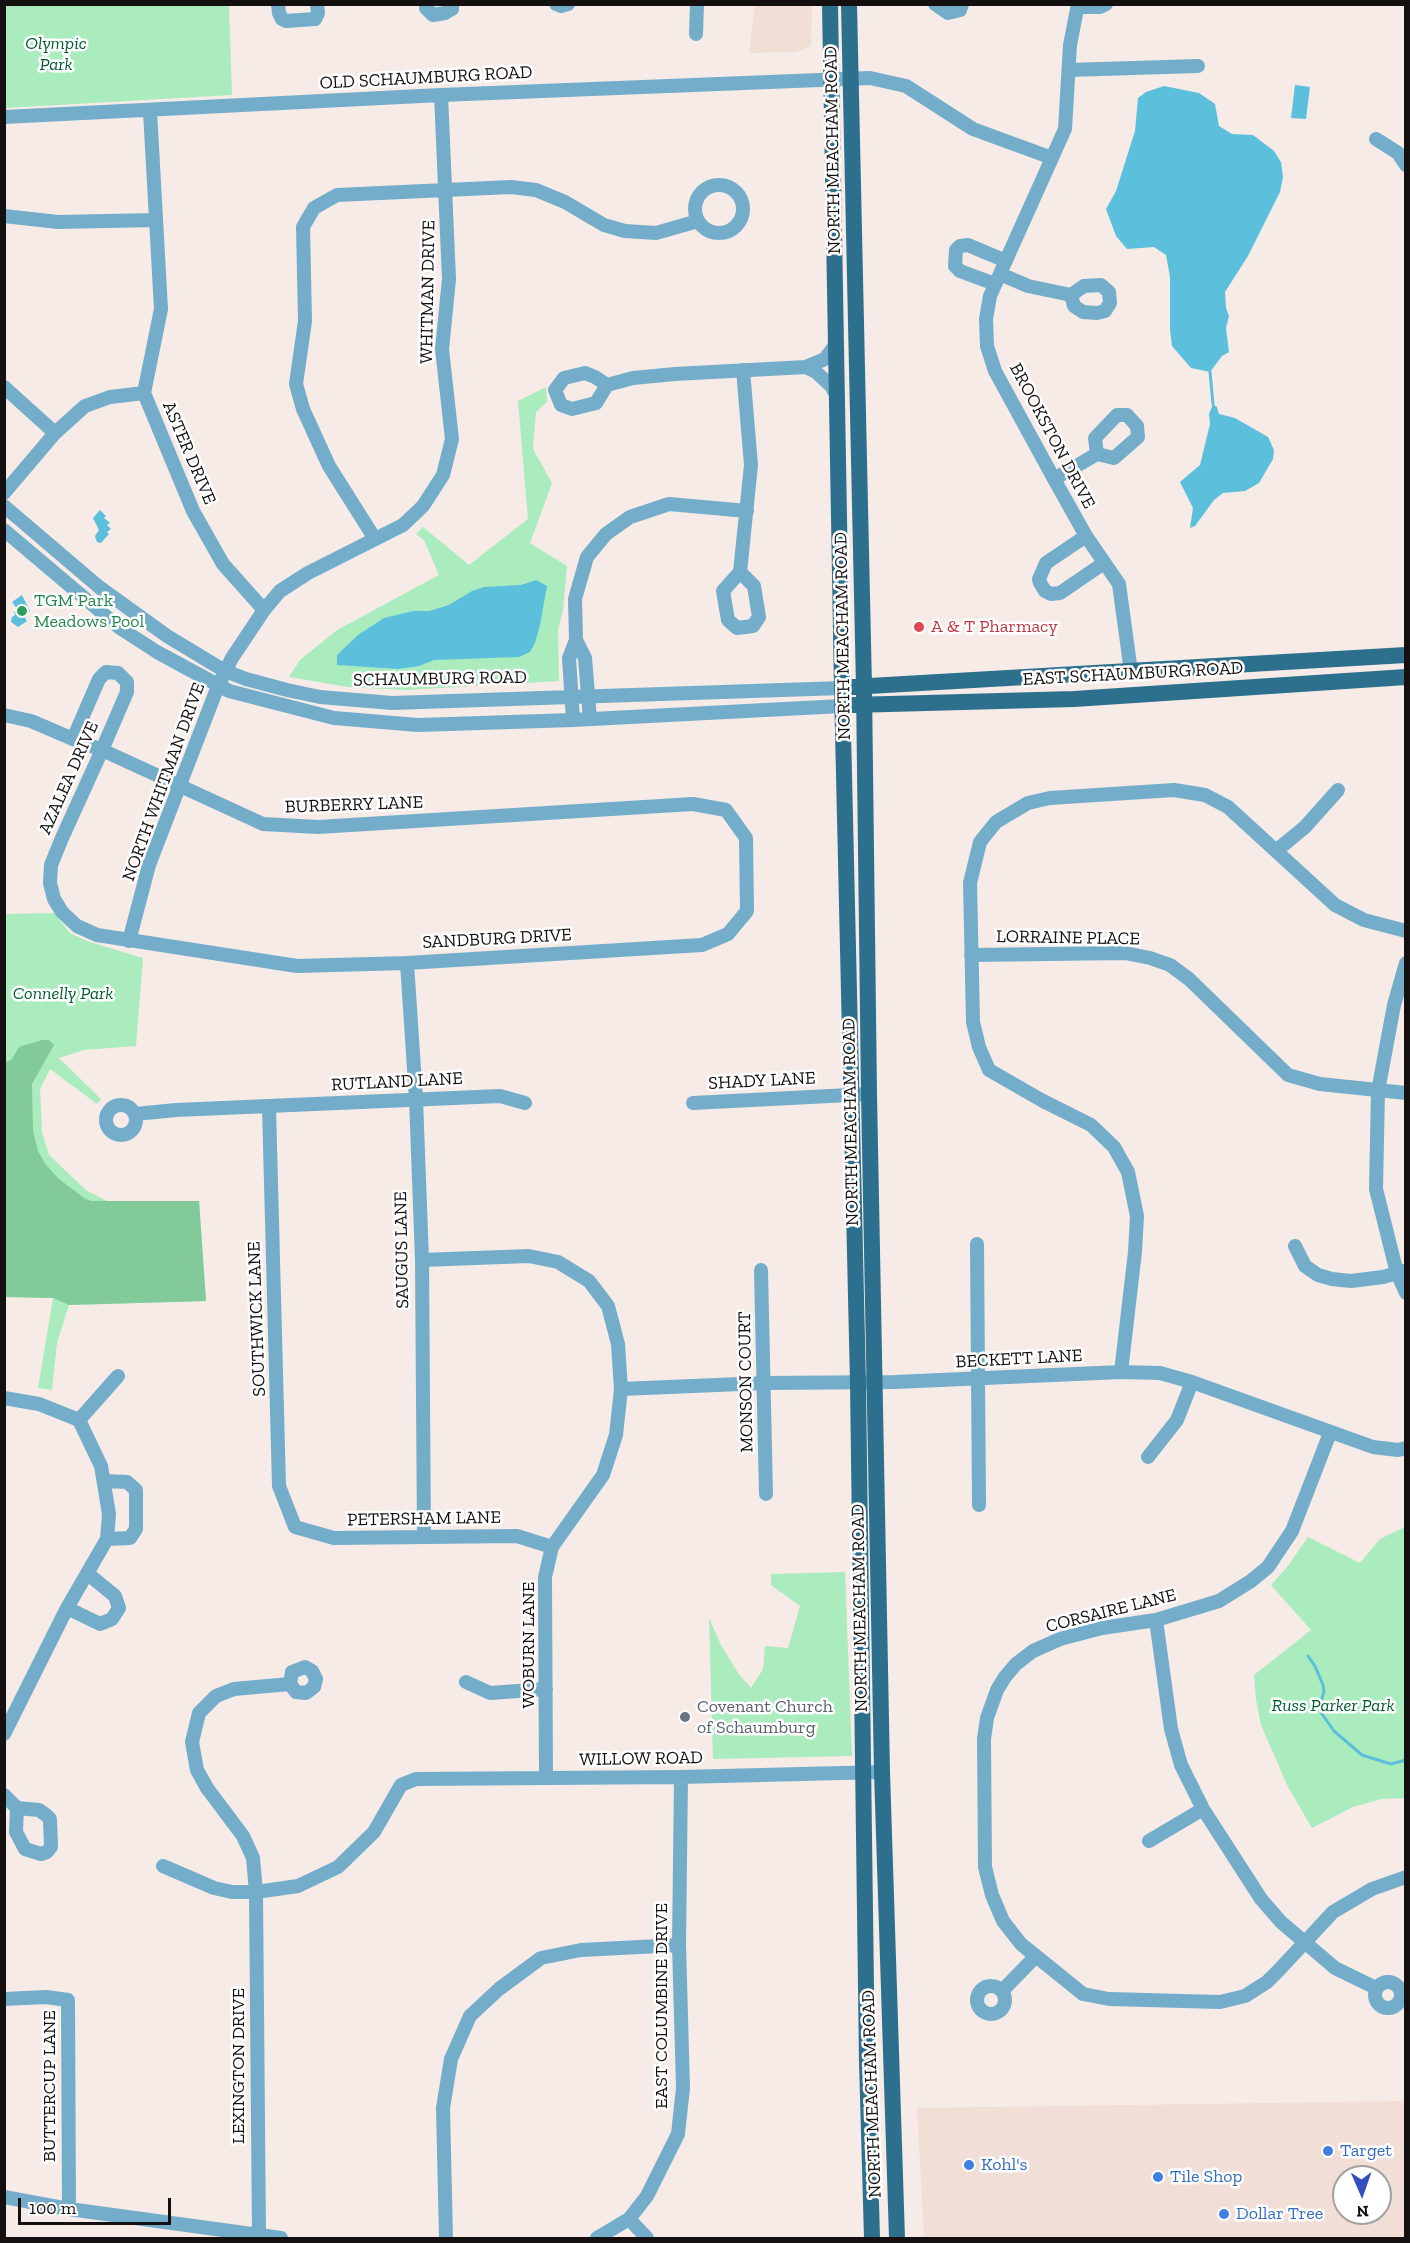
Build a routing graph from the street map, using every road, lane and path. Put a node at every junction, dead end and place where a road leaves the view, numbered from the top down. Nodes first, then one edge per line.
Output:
1 (278, 4) edge
2 (317, 4) edge
3 (426, 4) edge
4 (452, 4) edge
5 (556, 4) edge
6 (568, 4) edge
7 (697, 4) edge
8 (830, 4) edge
9 (849, 4) edge
10 (935, 4) edge
11 (962, 4) edge
12 (1106, 4) edge
13 (1078, 6) edge
14 (696, 34) dead end
15 (1198, 66) dead end
16 (1069, 70) junction
17 (850, 80) junction
18 (831, 81) junction
19 (441, 95) junction
20 (150, 111) junction
21 (4, 117) edge
22 (1376, 139) dead end
23 (1052, 158) junction
24 (1406, 165) edge
25 (447, 190) junction
26 (4, 216) edge
27 (156, 220) junction
28 (698, 221) dead end
29 (1006, 261) junction
30 (998, 279) junction
31 (1071, 295) dead end
32 (836, 344) junction
33 (806, 368) junction
34 (743, 370) junction
35 (607, 386) dead end
36 (4, 387) edge
37 (144, 393) junction
38 (837, 396) junction
39 (55, 433) junction
40 (1097, 454) dead end
41 (1054, 479) junction
42 (4, 493) edge
43 (4, 506) edge
44 (747, 511) junction
45 (4, 530) edge
46 (1086, 536) junction
47 (375, 539) junction
48 (1104, 562) junction
49 (740, 572) dead end
50 (264, 610) junction
51 (576, 640) junction
52 (1406, 655) edge
53 (225, 671) junction
54 (1131, 672) junction
55 (1406, 677) edge
56 (218, 686) junction
57 (864, 687) junction
58 (842, 688) junction
59 (571, 695) junction
60 (588, 695) junction
61 (863, 705) junction
62 (842, 706) junction
63 (4, 715) edge
64 (590, 719) junction
65 (573, 720) junction
66 (73, 739) junction
67 (102, 750) junction
68 (180, 786) junction
69 (1338, 790) dead end
70 (726, 810) joint
71 (1277, 850) junction
72 (1406, 931) edge
73 (129, 941) junction
74 (971, 955) junction
75 (407, 963) junction
76 (1406, 963) edge
77 (1378, 1091) junction
78 (1406, 1093) edge
79 (869, 1094) junction
80 (850, 1095) junction
81 (416, 1099) junction
82 (525, 1103) dead end
83 (693, 1103) dead end
84 (269, 1107) junction
85 (135, 1114) dead end
86 (978, 1244) dead end
87 (1295, 1246) dead end
88 (422, 1260) junction
89 (761, 1270) dead end
90 (1401, 1271) edge
91 (1406, 1293) edge
92 (1121, 1372) junction
93 (118, 1376) dead end
94 (978, 1378) junction
95 (875, 1382) junction
96 (1192, 1382) junction
97 (764, 1383) junction
98 (858, 1383) junction
99 (621, 1389) junction
100 (4, 1398) edge
101 (79, 1420) junction
102 (1330, 1433) junction
103 (1406, 1448) edge
104 (1148, 1457) dead end
105 (105, 1481) junction
106 (765, 1494) dead end
107 (979, 1505) dead end
108 (295, 1527) joint
109 (424, 1536) junction
110 (107, 1539) junction
111 (552, 1547) junction
112 (88, 1574) junction
113 (67, 1608) junction
114 (1156, 1620) junction
115 (466, 1682) dead end
116 (290, 1684) dead end
117 (546, 1689) junction
118 (4, 1734) edge
119 (882, 1772) junction
120 (864, 1774) junction
121 (681, 1777) junction
122 (546, 1778) junction
123 (4, 1796) edge
124 (17, 1808) dead end
125 (1203, 1809) junction
126 (1149, 1841) dead end
127 (163, 1866) dead end
128 (1406, 1877) edge
129 (256, 1892) junction
130 (1305, 1942) junction
131 (680, 1945) junction
132 (1035, 1957) junction
133 (1376, 1988) dead end
134 (1002, 1991) dead end
135 (4, 1999) edge
136 (4, 2197) edge
137 (69, 2208) junction
138 (629, 2219) junction
139 (259, 2237) edge
140 (281, 2238) edge
141 (446, 2238) edge
142 (597, 2238) edge
143 (647, 2238) edge
144 (872, 2238) edge
145 (897, 2238) edge

1 - 2 street
3 - 4 street
5 - 6 street
7 - 14 street
8 - 18 main road, NORTH MEACHAM ROAD
9 - 17 main road, NORTH MEACHAM ROAD
10 - 11 street
12 - 13 street
13 - 16 street, BROOKSTON DRIVE
15 - 16 street
16 - 23 street, BROOKSTON DRIVE
17 - 18 street, OLD SCHAUMBURG ROAD
17 - 23 street, OLD SCHAUMBURG ROAD
17 - 57 main road, NORTH MEACHAM ROAD
18 - 19 street, OLD SCHAUMBURG ROAD
18 - 32 main road, NORTH MEACHAM ROAD
19 - 20 street, OLD SCHAUMBURG ROAD
19 - 25 street, WHITMAN DRIVE
20 - 21 street, OLD SCHAUMBURG ROAD
20 - 27 street, ASTER DRIVE
22 - 24 street
23 - 29 street, BROOKSTON DRIVE
25 - 28 street
25 - 47 street, WHITMAN DRIVE
25 - 47 street
26 - 27 street
27 - 37 street, ASTER DRIVE
29 - 30 street, BROOKSTON DRIVE
29 - 30 street
30 - 31 street
30 - 41 street, BROOKSTON DRIVE
32 - 33 street
32 - 38 main road, NORTH MEACHAM ROAD
33 - 34 street
33 - 38 street
34 - 35 street
34 - 44 street
36 - 39 street
37 - 39 street
37 - 50 street, ASTER DRIVE
38 - 58 main road, NORTH MEACHAM ROAD
39 - 42 street
40 - 41 street
41 - 46 street, BROOKSTON DRIVE
43 - 53 street, SCHAUMBURG ROAD
44 - 49 street
44 - 51 street
45 - 56 street
46 - 48 street, BROOKSTON DRIVE
46 - 48 street
47 - 50 street, WHITMAN DRIVE
48 - 54 street, BROOKSTON DRIVE
50 - 53 street, WHITMAN DRIVE
51 - 59 street
51 - 60 street
52 - 54 main road, EAST SCHAUMBURG ROAD
53 - 56 street, NORTH WHITMAN DRIVE
53 - 59 street, SCHAUMBURG ROAD
54 - 57 main road, EAST SCHAUMBURG ROAD
55 - 61 main road, EAST SCHAUMBURG ROAD
56 - 65 street
56 - 68 street, NORTH WHITMAN DRIVE
57 - 58 main road, SCHAUMBURG ROAD
57 - 61 main road, NORTH MEACHAM ROAD
58 - 60 street, SCHAUMBURG ROAD
58 - 62 main road, NORTH MEACHAM ROAD
59 - 60 street, SCHAUMBURG ROAD
59 - 65 street
60 - 64 street
61 - 62 main road
61 - 79 main road, NORTH MEACHAM ROAD
62 - 64 street
62 - 80 main road, NORTH MEACHAM ROAD
63 - 66 street, BURBERRY LANE
64 - 65 street
66 - 67 street, BURBERRY LANE
66 - 67 street, AZALEA DRIVE
67 - 68 street, BURBERRY LANE
67 - 73 street, AZALEA DRIVE
68 - 70 street, BURBERRY LANE
68 - 73 street, NORTH WHITMAN DRIVE
69 - 71 street
70 - 75 street, SANDBURG DRIVE
71 - 72 street
71 - 74 street
73 - 75 street, SANDBURG DRIVE
74 - 77 street, LORRAINE PLACE
74 - 92 street
75 - 81 street, SAUGUS LANE
76 - 77 street
77 - 78 street, LORRAINE PLACE
77 - 90 street
79 - 80 street, SHADY LANE
79 - 95 main road, NORTH MEACHAM ROAD
80 - 83 street, SHADY LANE
80 - 98 main road, NORTH MEACHAM ROAD
81 - 82 street, RUTLAND LANE
81 - 84 street, RUTLAND LANE
81 - 88 street, SAUGUS LANE
84 - 85 street, RUTLAND LANE
84 - 108 street, SOUTHWICK LANE
86 - 94 street
87 - 90 street
88 - 99 street, WOBURN LANE
88 - 109 street, SAUGUS LANE
89 - 97 street, MONSON COURT
90 - 91 street
92 - 94 street, BECKETT LANE
92 - 96 street, BECKETT LANE
93 - 101 street
94 - 95 street, BECKETT LANE
94 - 107 street
95 - 98 street, BECKETT LANE
95 - 119 main road, NORTH MEACHAM ROAD
96 - 102 street, BECKETT LANE
96 - 104 street
97 - 98 street, BECKETT LANE
97 - 99 street, BECKETT LANE
97 - 106 street, MONSON COURT
98 - 120 main road, NORTH MEACHAM ROAD
99 - 111 street, WOBURN LANE
100 - 101 street
101 - 105 street
102 - 103 street, BECKETT LANE
102 - 114 street, CORSAIRE LANE
105 - 110 street
105 - 110 street
108 - 109 street, PETERSHAM LANE
109 - 111 street, PETERSHAM LANE
110 - 112 street
111 - 117 street, WOBURN LANE
112 - 113 street
112 - 113 street
113 - 118 street
114 - 125 street
114 - 132 street, CORSAIRE LANE
115 - 117 street
116 - 129 street, LEXINGTON DRIVE
117 - 122 street, WOBURN LANE
119 - 120 street, WILLOW ROAD
119 - 145 main road, NORTH MEACHAM ROAD
120 - 121 street, WILLOW ROAD
120 - 144 main road, NORTH MEACHAM ROAD
121 - 122 street, WILLOW ROAD
121 - 131 street, EAST COLUMBINE DRIVE
122 - 129 street, WILLOW ROAD
123 - 124 street
125 - 126 street
125 - 130 street
127 - 129 street
128 - 130 street, CORSAIRE LANE
129 - 139 street, LEXINGTON DRIVE
130 - 132 street, CORSAIRE LANE
130 - 133 street
131 - 138 street, EAST COLUMBINE DRIVE
131 - 141 street
132 - 134 street
135 - 137 street, BUTTERCUP LANE
136 - 137 street
137 - 139 street
138 - 142 street, EAST COLUMBINE DRIVE
138 - 143 street
139 - 140 street

